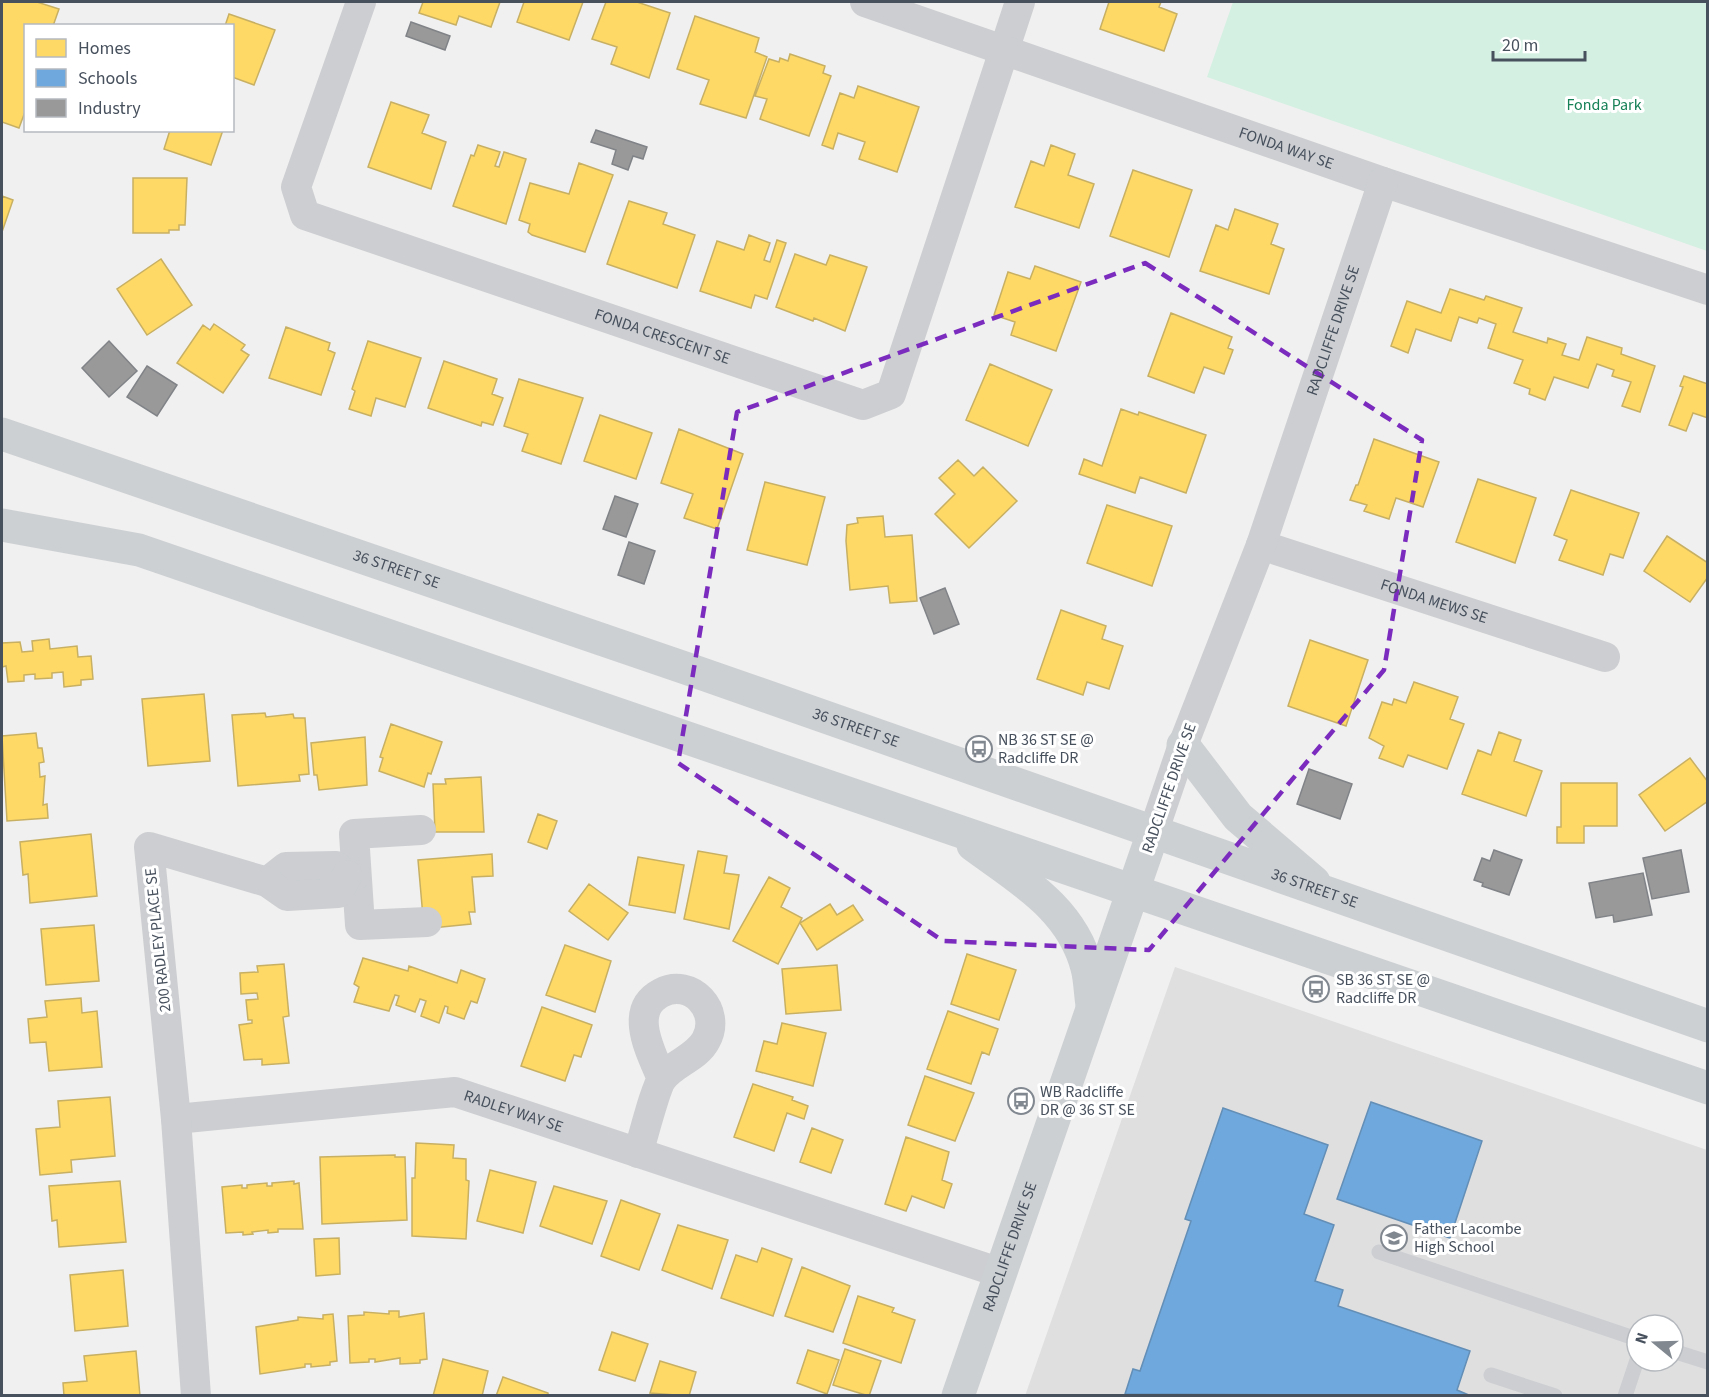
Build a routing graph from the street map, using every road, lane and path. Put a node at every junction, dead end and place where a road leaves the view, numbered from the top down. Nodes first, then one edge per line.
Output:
1 (361, 2) edge
2 (865, 2) edge
3 (1020, 2) edge
4 (1004, 49) junction
5 (1383, 182) junction
6 (1707, 290) edge
7 (2, 434) edge
8 (2, 525) edge
9 (1261, 545) junction
10 (1605, 657) dead end
11 (1183, 745) junction
12 (944, 825) junction
13 (421, 830) dead end
14 (1153, 833) junction
15 (352, 875) junction
16 (1134, 890) junction
17 (1330, 895) junction
18 (427, 922) dead end
19 (1093, 1008) junction
20 (1707, 1026) edge
21 (662, 1079) dead end
22 (1707, 1088) edge
23 (176, 1119) junction
24 (638, 1153) junction
25 (1379, 1252) dead end
26 (1001, 1273) junction
27 (1625, 1334) edge
28 (1685, 1355) edge
29 (1707, 1362) edge
30 (1633, 1373) edge
31 (1491, 1375) dead end
32 (196, 1395) edge
33 (958, 1395) edge
34 (1555, 1395) edge
35 (1625, 1395) edge

1 - 4 street, FONDA CRESCENT SE
2 - 4 street, FONDA WAY SE
3 - 4 street
4 - 5 street, FONDA WAY SE
5 - 6 street, FONDA WAY SE
5 - 9 street, RADCLIFFE DRIVE SE
7 - 14 main road, 36 STREET SE
8 - 12 main road
9 - 10 street, FONDA MEWS SE
9 - 11 street, RADCLIFFE DRIVE SE
11 - 14 street, RADCLIFFE DRIVE SE
11 - 17 main road
12 - 16 main road
12 - 19 main road
13 - 15 street
14 - 16 main road, RADCLIFFE DRIVE SE
14 - 17 main road, 36 STREET SE
15 - 18 street
15 - 23 street, 200 RADLEY PLACE SE
16 - 19 main road, RADCLIFFE DRIVE SE
16 - 22 main road
17 - 20 main road, 36 STREET SE
19 - 26 main road, RADCLIFFE DRIVE SE
21 - 24 street
23 - 24 street, RADLEY WAY SE
23 - 32 street
24 - 26 street, RADLEY WAY SE
25 - 27 lane
26 - 33 main road, RADCLIFFE DRIVE SE
28 - 29 lane
30 - 35 lane
31 - 34 lane

